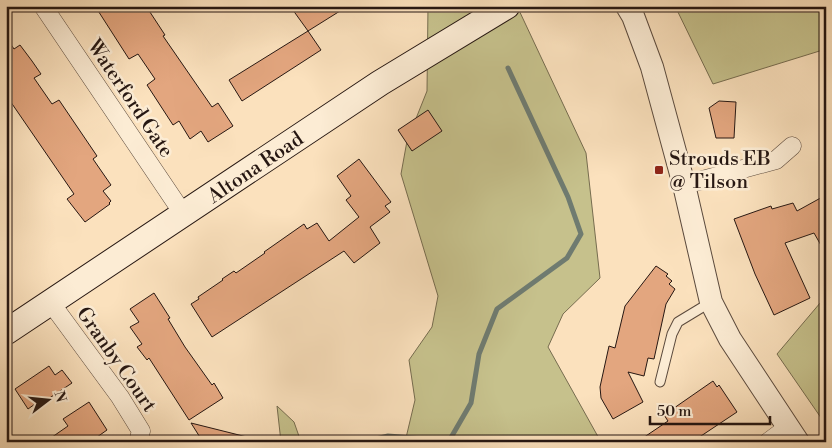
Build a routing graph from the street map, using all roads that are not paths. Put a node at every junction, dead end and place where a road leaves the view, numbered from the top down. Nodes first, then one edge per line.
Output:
1 (43, 6) edge
2 (507, 6) edge
3 (626, 6) edge
4 (792, 146) dead end
5 (684, 185) junction
6 (184, 215) junction
7 (711, 302) junction
8 (51, 303) junction
9 (6, 332) edge
10 (660, 382) dead end
11 (793, 435) edge
12 (138, 442) edge
13 (768, 442) edge

1 - 6 street, Waterford Gate
2 - 6 main road, Altona Road
3 - 5 street
4 - 5 street
5 - 7 street
6 - 8 main road, Altona Road
7 - 10 lane
7 - 11 street
8 - 9 main road, Altona Road
8 - 12 street, Granby Court
11 - 13 street

